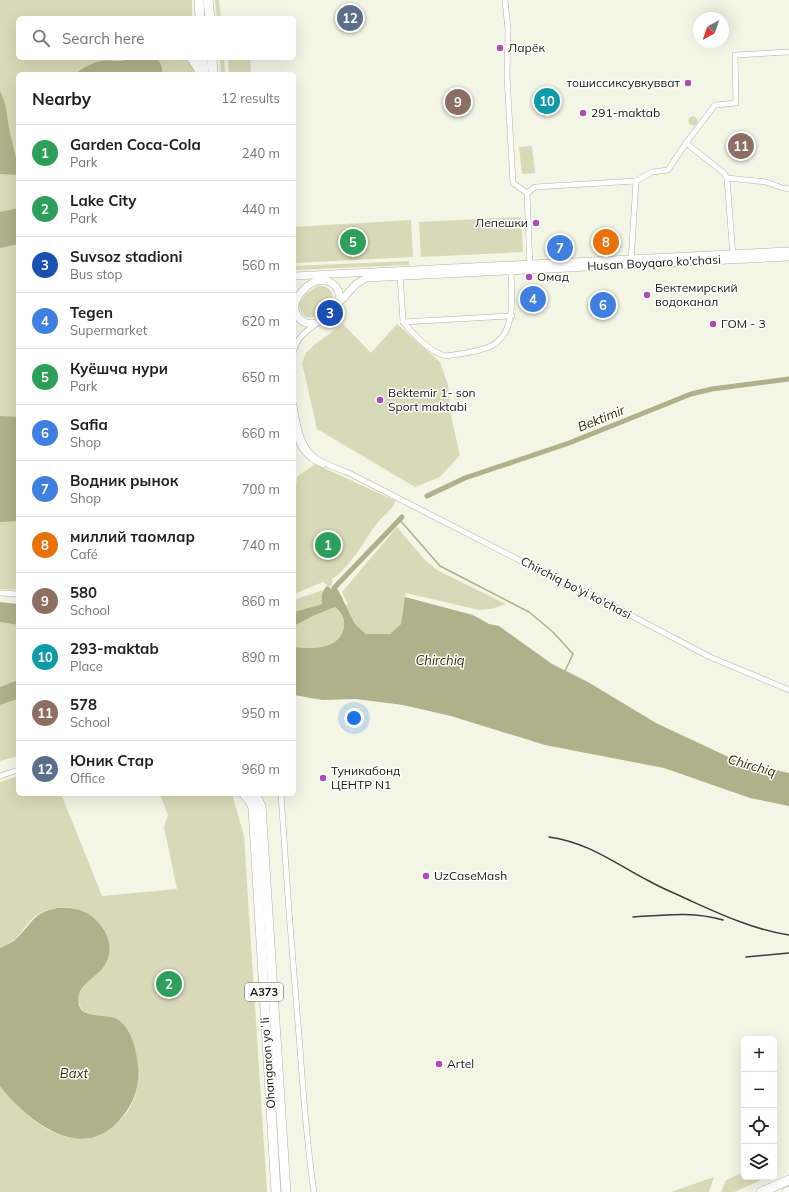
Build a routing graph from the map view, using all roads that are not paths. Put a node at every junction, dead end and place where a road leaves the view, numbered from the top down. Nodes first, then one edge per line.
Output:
1 (208, 0) edge
2 (505, 0) edge
3 (210, 16) edge
4 (789, 52) edge
5 (193, 60) edge
6 (203, 60) edge
7 (212, 60) edge
8 (202, 72) edge
9 (203, 72) edge
10 (213, 72) edge
11 (686, 143) junction
12 (727, 178) junction
13 (636, 181) junction
14 (789, 189) edge
15 (527, 193) junction
16 (789, 251) edge
17 (734, 257) junction
18 (789, 257) edge
19 (631, 262) junction
20 (530, 267) junction
21 (511, 268) junction
22 (337, 273) junction
23 (400, 274) junction
24 (296, 277) edge
25 (296, 277) edge
26 (319, 280) junction
27 (296, 302) edge
28 (338, 304) junction
29 (296, 315) edge
30 (512, 316) junction
31 (318, 322) junction
32 (403, 322) junction
33 (296, 345) edge
34 (296, 415) edge
35 (296, 433) edge
36 (365, 482) junction
37 (0, 593) edge
38 (16, 594) edge
39 (789, 690) edge
40 (16, 771) edge
41 (0, 776) edge
42 (246, 796) edge
43 (256, 796) edge
44 (281, 796) edge
45 (789, 1180) edge
46 (276, 1192) edge
47 (286, 1192) edge
48 (314, 1192) edge
49 (761, 1192) edge

1 - 3 highway
2 - 15 street
4 - 11 street
5 - 8 highway
6 - 9 highway
7 - 10 highway
11 - 12 street
11 - 13 street
12 - 14 street
12 - 17 street
13 - 15 street
13 - 19 street
15 - 20 street
16 - 17 main road, Husan Boyqaro ko'chasi
17 - 18 main road, Husan Boyqaro ko'chasi
17 - 19 main road, Husan Boyqaro ko'chasi
19 - 20 main road, Husan Boyqaro ko'chasi
20 - 21 main road, Husan Boyqaro ko'chasi
21 - 23 main road, Husan Boyqaro ko'chasi
21 - 30 street
22 - 23 main road, Husan Boyqaro ko'chasi
22 - 24 main road, Husan Boyqaro ko'chasi
22 - 26 main road, Husan Boyqaro ko'chasi
23 - 28 main road, Husan Boyqaro ko'chasi
23 - 32 street
25 - 26 main road, Husan Boyqaro ko'chasi
26 - 27 main road, Husan Boyqaro ko'chasi
26 - 28 main road, Husan Boyqaro ko'chasi
28 - 31 main road, Husan Boyqaro ko'chasi
29 - 31 main road, Husan Boyqaro ko'chasi
30 - 32 street
30 - 32 street
31 - 33 street
34 - 36 street, Chirchiq bo'yi ko'chasi
35 - 36 street, Chirchiq bo'yi ko'chasi
36 - 39 street, Chirchiq bo'yi ko'chasi
37 - 38 street
40 - 41 street
42 - 46 highway, Ohangaron yoʻli / A373
43 - 47 highway, Ohangaron yoʻli / A373
44 - 48 street
45 - 49 highway

